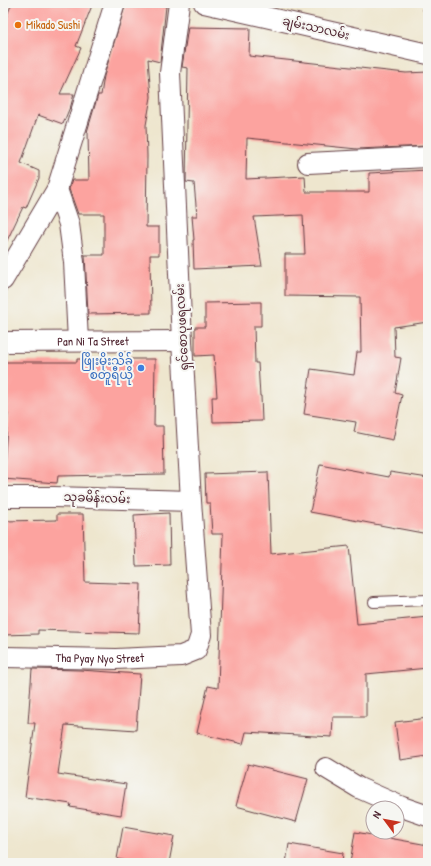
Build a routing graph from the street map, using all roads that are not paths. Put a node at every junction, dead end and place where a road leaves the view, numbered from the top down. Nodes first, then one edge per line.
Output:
1 (115, 3) edge
2 (179, 3) edge
3 (204, 3) edge
4 (428, 3) edge
5 (428, 8) edge
6 (428, 54) edge
7 (428, 157) edge
8 (308, 163) dead end
9 (57, 189) junction
10 (3, 280) edge
11 (78, 341) junction
12 (182, 341) junction
13 (3, 342) edge
14 (3, 497) edge
15 (191, 502) junction
16 (428, 600) edge
17 (374, 602) dead end
18 (196, 650) joint
19 (3, 656) edge
20 (326, 768) dead end
21 (428, 816) edge

1 - 9 street
2 - 12 street, ရှင်စောပုဖရလမ်း
3 - 6 street, ချမ်းသာလမ်း
4 - 5 lane
7 - 8 street
9 - 10 street
9 - 11 street
11 - 12 street, Pan Ni Ta Street
11 - 13 street, Pan Ni Ta Street
12 - 15 street, ရှင်စောပုဖရလမ်း
14 - 15 street, သုခမိန်းလမ်း
15 - 18 street, ရှင်စောပုဖရလမ်း
16 - 17 lane
18 - 19 street, Tha Pyay Nyo Street
20 - 21 street

